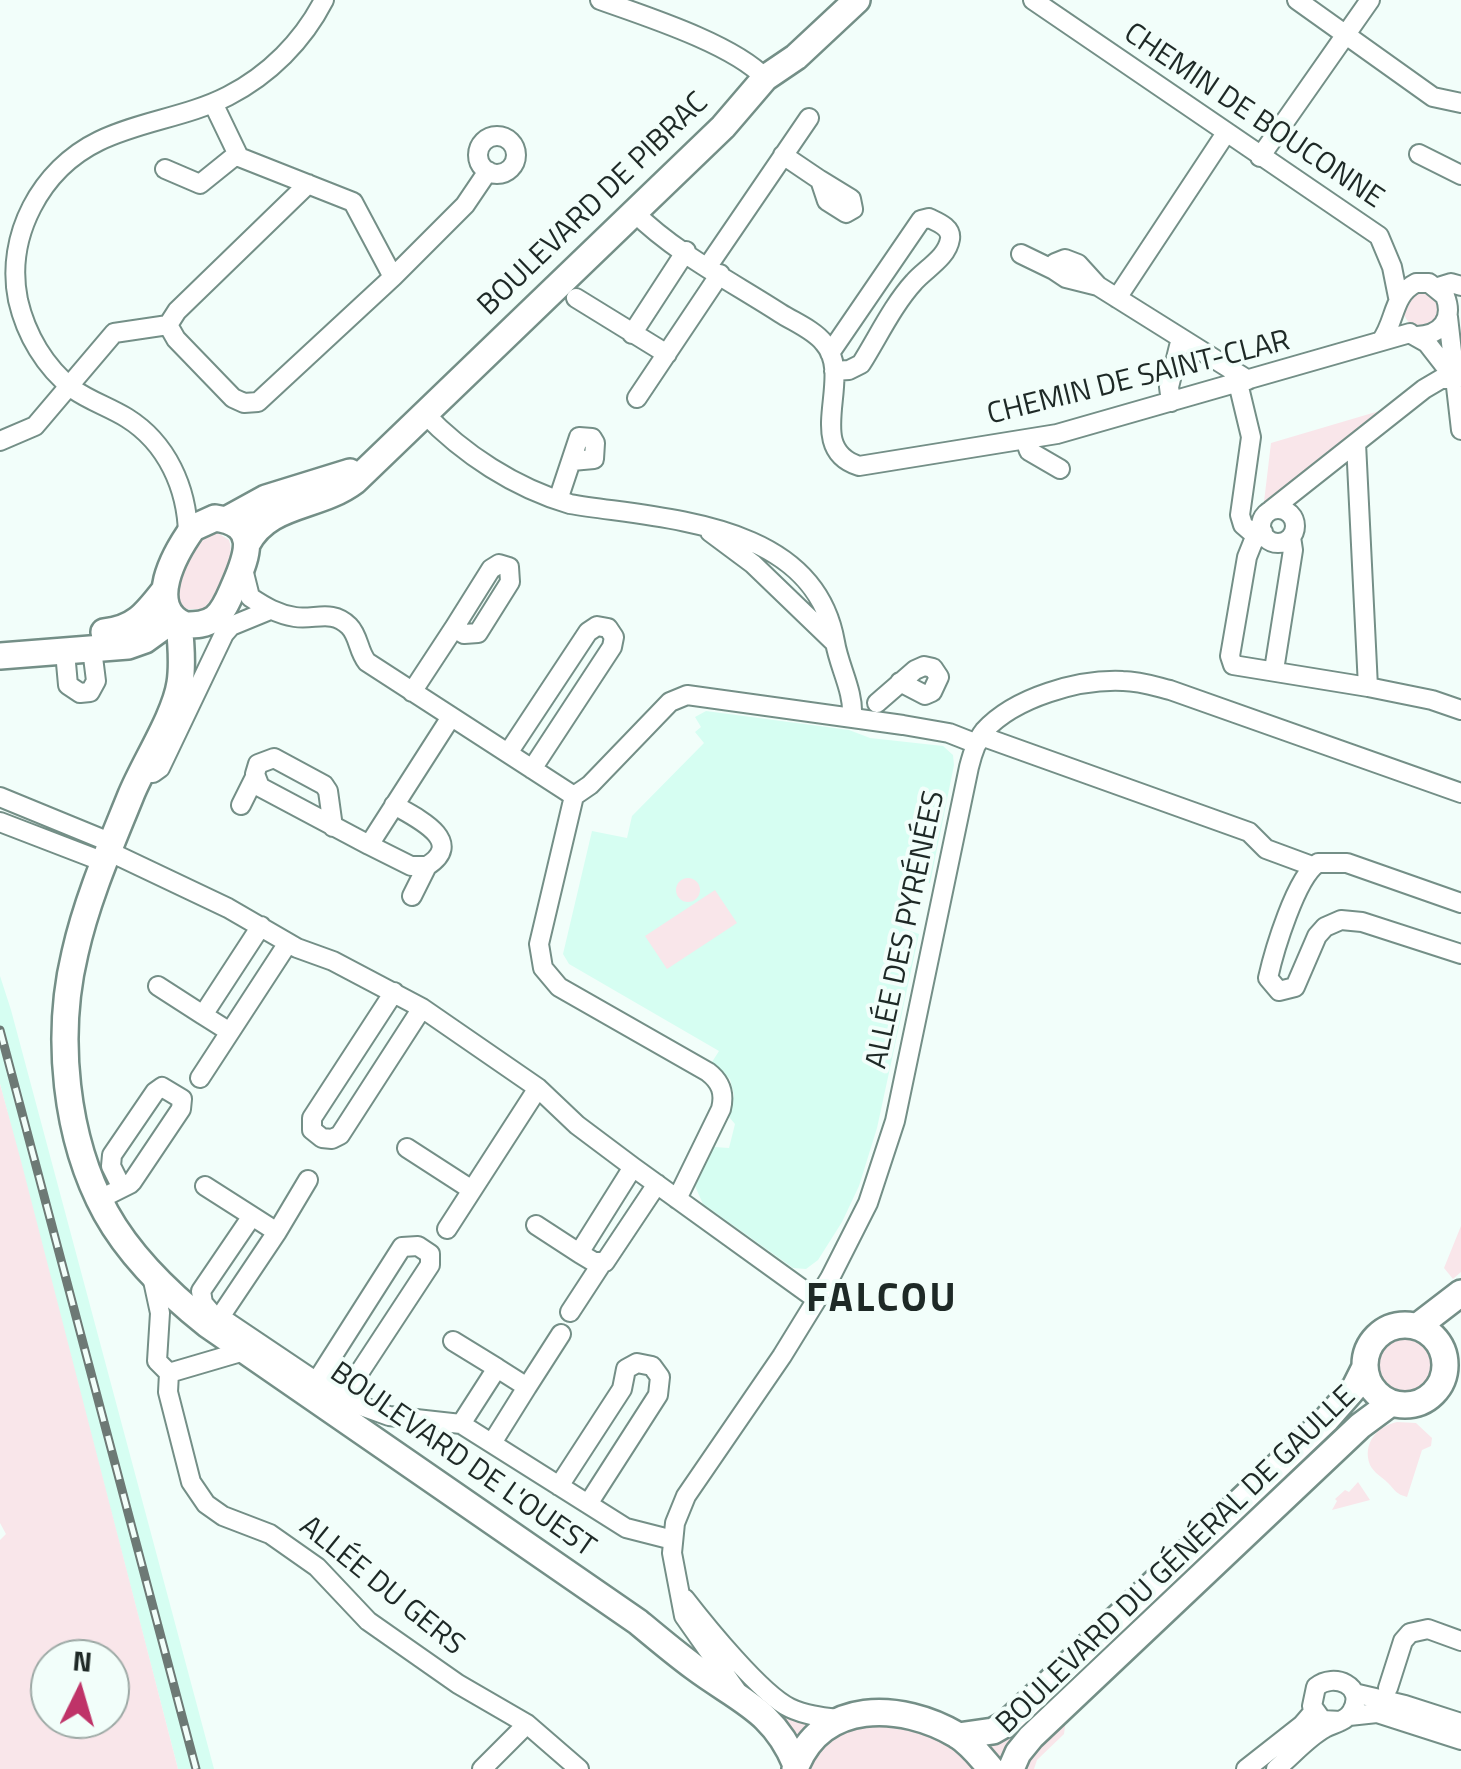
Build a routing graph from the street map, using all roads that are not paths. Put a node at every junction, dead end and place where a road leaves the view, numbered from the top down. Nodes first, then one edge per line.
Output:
1 (324, 0) edge
2 (857, 0) edge
3 (1033, 0) edge
4 (1298, 0) edge
5 (1370, 0) edge
6 (611, 2) edge
7 (1347, 34) junction
8 (765, 78) junction
9 (212, 103) junction
10 (1461, 103) edge
11 (809, 118) dead end
12 (1226, 133) junction
13 (236, 154) junction
14 (1419, 154) dead end
15 (783, 155) junction
16 (1260, 157) junction
17 (165, 169) dead end
18 (488, 171) dead end
19 (1461, 175) edge
20 (820, 180) dead end
21 (308, 184) junction
22 (634, 212) junction
23 (686, 252) junction
24 (1387, 252) junction
25 (1021, 254) dead end
26 (895, 260) junction
27 (714, 270) junction
28 (920, 276) junction
29 (392, 277) junction
30 (1434, 286) junction
31 (1461, 286) edge
32 (576, 298) dead end
33 (1118, 298) junction
34 (1397, 303) junction
35 (1452, 311) edge
36 (168, 325) junction
37 (632, 334) junction
38 (1414, 334) junction
39 (1181, 338) junction
40 (1380, 341) junction
41 (666, 354) junction
42 (832, 362) junction
43 (1456, 379) junction
44 (1243, 382) junction
45 (70, 386) junction
46 (637, 398) dead end
47 (1171, 402) junction
48 (424, 413) junction
49 (1461, 430) edge
50 (1025, 440) junction
51 (0, 441) edge
52 (1356, 443) junction
53 (376, 458) junction
54 (572, 460) dead end
55 (1060, 468) dead end
56 (1303, 484) junction
57 (558, 500) junction
58 (1271, 510) junction
59 (207, 524) junction
60 (1293, 528) junction
61 (1260, 535) junction
62 (246, 553) junction
63 (164, 592) junction
64 (270, 610) junction
65 (178, 628) junction
66 (454, 628) dead end
67 (0, 639) edge
68 (92, 649) junction
69 (0, 656) edge
70 (66, 663) dead end
71 (1274, 670) junction
72 (900, 682) dead end
73 (1368, 686) junction
74 (412, 692) junction
75 (850, 696) junction
76 (1461, 696) edge
77 (1432, 700) junction
78 (877, 703) junction
79 (1461, 710) edge
80 (451, 717) junction
81 (852, 717) junction
82 (896, 724) junction
83 (979, 740) junction
84 (508, 753) junction
85 (532, 769) junction
86 (140, 773) junction
87 (255, 777) junction
88 (1461, 792) edge
89 (0, 796) edge
90 (574, 796) junction
91 (394, 805) junction
92 (241, 806) dead end
93 (0, 822) edge
94 (334, 827) junction
95 (369, 845) junction
96 (108, 852) junction
97 (427, 866) junction
98 (1312, 866) junction
99 (412, 896) dead end
100 (1461, 903) edge
101 (261, 926) junction
102 (288, 943) junction
103 (1461, 954) edge
104 (158, 986) dead end
105 (394, 992) junction
106 (422, 1008) junction
107 (202, 1014) junction
108 (230, 1032) junction
109 (200, 1078) dead end
110 (538, 1088) junction
111 (406, 1148) dead end
112 (633, 1168) junction
113 (308, 1180) dead end
114 (656, 1184) junction
115 (205, 1186) dead end
116 (472, 1190) junction
117 (111, 1194) junction
118 (677, 1199) junction
119 (252, 1216) junction
120 (536, 1226) dead end
121 (447, 1229) dead end
122 (276, 1232) junction
123 (579, 1253) junction
124 (602, 1264) junction
125 (151, 1274) junction
126 (377, 1286) junction
127 (1461, 1293) edge
128 (816, 1299) junction
129 (404, 1304) junction
130 (570, 1312) dead end
131 (215, 1320) junction
132 (1418, 1326) junction
133 (561, 1334) dead end
134 (1461, 1334) edge
135 (453, 1341) dead end
136 (244, 1352) junction
137 (1445, 1358) junction
138 (498, 1368) junction
139 (1364, 1369) junction
140 (168, 1374) junction
141 (527, 1386) junction
142 (328, 1394) junction
143 (1392, 1403) junction
144 (461, 1424) junction
145 (492, 1443) junction
146 (559, 1486) junction
147 (588, 1504) junction
148 (673, 1540) junction
149 (679, 1590) junction
150 (1461, 1640) edge
151 (1388, 1688) dead end
152 (1354, 1693) junction
153 (743, 1700) junction
154 (1314, 1711) junction
155 (837, 1719) junction
156 (1345, 1719) junction
157 (526, 1724) junction
158 (1461, 1724) edge
159 (958, 1736) junction
160 (1461, 1740) edge
161 (796, 1767) edge
162 (482, 1769) edge
163 (579, 1769) edge
164 (991, 1769) edge
165 (1011, 1769) edge
166 (1246, 1769) edge
167 (1276, 1769) edge

1 - 9 street
2 - 8 street, BOULEVARD DE PIBRAC
3 - 12 street, CHEMIN DE BOUCONNE
4 - 7 street
5 - 7 street
6 - 8 street
7 - 10 street
7 - 16 street
8 - 22 street, BOULEVARD DE PIBRAC
9 - 13 street
9 - 45 street
11 - 15 street
12 - 16 street, CHEMIN DE BOUCONNE
12 - 33 street
13 - 17 street
13 - 21 street
14 - 19 street
15 - 20 street
15 - 27 street
16 - 24 street, CHEMIN DE BOUCONNE
18 - 29 street
21 - 29 street
21 - 36 street
22 - 23 street
22 - 48 street, BOULEVARD DE PIBRAC
23 - 27 street
23 - 37 street
24 - 30 street, CHEMIN DE BOUCONNE
24 - 34 street, CHEMIN DE BOUCONNE
25 - 33 street
26 - 28 street
26 - 28 street
26 - 42 street
27 - 41 street
27 - 42 street
28 - 42 street
29 - 36 street
30 - 31 street
30 - 34 street
30 - 35 street
32 - 37 street
33 - 39 street
34 - 38 street
34 - 40 street
35 - 38 street
35 - 43 street
36 - 45 street
37 - 41 street
38 - 40 street, CHEMIN DE SAINT-CLAR
38 - 43 street
39 - 44 street
39 - 47 street
40 - 44 street, CHEMIN DE SAINT-CLAR
41 - 46 street
42 - 50 street, CHEMIN DE SAINT-CLAR
43 - 49 street
43 - 52 street
44 - 47 street, CHEMIN DE SAINT-CLAR
44 - 61 street
45 - 51 street
45 - 59 street
47 - 50 street, CHEMIN DE SAINT-CLAR
48 - 53 street, BOULEVARD DE PIBRAC
48 - 57 street
50 - 55 street
52 - 56 street
52 - 73 street
53 - 59 street, BOULEVARD DE PIBRAC
53 - 62 street, BOULEVARD DE PIBRAC
54 - 57 street
56 - 58 street
56 - 60 street
57 - 75 street
58 - 60 street
58 - 61 street
59 - 62 street
59 - 63 street
60 - 61 street
60 - 71 street
61 - 71 street
62 - 64 street
62 - 65 street
63 - 65 street
63 - 67 street
64 - 74 street
64 - 86 street
65 - 68 street
65 - 86 street, BOULEVARD DE L'OUEST
66 - 74 street
68 - 69 street
68 - 70 street
71 - 73 street
72 - 78 street
73 - 77 street
74 - 80 street
75 - 78 street
75 - 81 street
76 - 77 street
77 - 79 street
78 - 82 street
80 - 84 street
80 - 91 street
81 - 82 street
81 - 90 street
82 - 83 street
83 - 88 street
83 - 98 street
83 - 128 street, ALLÉE DES PYRÉNÉES
84 - 85 street
84 - 85 street
85 - 90 street
86 - 96 street, BOULEVARD DE L'OUEST
87 - 92 street
87 - 94 street
87 - 94 street
89 - 96 street
90 - 118 street
91 - 95 street
91 - 97 street
93 - 96 street
94 - 95 street
95 - 97 street
96 - 101 street
96 - 117 street, BOULEVARD DE L'OUEST
97 - 99 street
98 - 100 street
98 - 103 street
101 - 102 street
101 - 107 street
102 - 105 street
102 - 108 street
104 - 107 street
105 - 106 street
105 - 106 street
106 - 110 street
107 - 108 street
108 - 109 street
110 - 112 street
110 - 116 street
111 - 116 street
112 - 114 street
112 - 123 street
113 - 122 street
114 - 118 street
114 - 124 street
115 - 119 street
116 - 121 street
117 - 117 street, BOULEVARD DE L'OUEST
117 - 125 street, BOULEVARD DE L'OUEST
118 - 128 street
119 - 122 street
119 - 131 street
120 - 123 street
122 - 131 street
123 - 124 street
124 - 130 street
125 - 131 street, BOULEVARD DE L'OUEST
125 - 140 street, ALLÉE DU GERS
126 - 129 street
126 - 129 street, BOULEVARD DE L'OUEST
126 - 142 street, BOULEVARD DE L'OUEST
127 - 132 street
128 - 148 street, ALLÉE DES PYRÉNÉES
129 - 142 street, BOULEVARD DE L'OUEST
131 - 136 street, BOULEVARD DE L'OUEST
131 - 142 street
132 - 137 street
132 - 139 street
133 - 141 street
134 - 137 street
135 - 138 street
136 - 140 street
136 - 142 street, BOULEVARD DE L'OUEST
137 - 143 street
138 - 141 street
138 - 144 street
139 - 143 street
139 - 159 street, BOULEVARD DU GÉNÉRAL DE GAULLE
140 - 157 street, ALLÉE DU GERS
141 - 145 street
142 - 144 street
142 - 153 street, BOULEVARD DE L'OUEST
143 - 165 street, BOULEVARD DU GÉNÉRAL DE GAULLE
144 - 145 street
145 - 146 street
146 - 147 street
146 - 147 street
147 - 148 street
148 - 149 street, ALLÉE DES PYRÉNÉES
149 - 153 street, ALLÉE DES PYRÉNÉES
149 - 155 street
150 - 151 street
152 - 154 street
152 - 156 street
152 - 158 street
153 - 161 street, BOULEVARD DE L'OUEST
154 - 156 street
154 - 166 street
155 - 159 street
155 - 161 street
156 - 160 street
156 - 167 street
157 - 162 street
157 - 163 street, ALLÉE DU GERS
159 - 164 street

